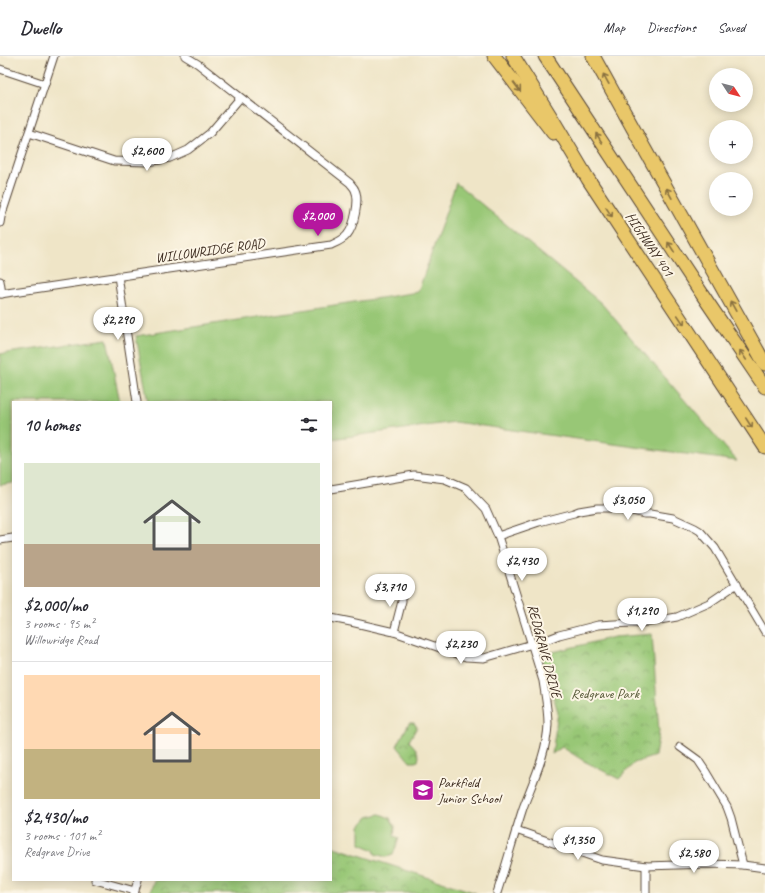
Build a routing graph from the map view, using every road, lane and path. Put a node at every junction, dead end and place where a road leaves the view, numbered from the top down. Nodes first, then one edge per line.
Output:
1 (54, 56) edge
2 (185, 56) edge
3 (494, 56) edge
4 (514, 56) edge
5 (545, 56) edge
6 (593, 56) edge
7 (0, 69) edge
8 (45, 84) junction
9 (240, 98) junction
10 (29, 133) junction
11 (588, 179) junction
12 (0, 224) edge
13 (118, 276) junction
14 (0, 281) edge
15 (1, 294) edge
16 (765, 364) edge
17 (765, 387) edge
18 (137, 401) edge
19 (765, 447) edge
20 (332, 489) edge
21 (498, 536) junction
22 (12, 538) edge
23 (0, 540) edge
24 (737, 584) junction
25 (401, 585) dead end
26 (332, 618) edge
27 (394, 632) junction
28 (765, 632) edge
29 (532, 644) junction
30 (680, 746) dead end
31 (516, 830) junction
32 (646, 866) junction
33 (743, 866) junction
34 (765, 868) edge
35 (98, 881) edge
36 (138, 881) edge
37 (135, 892) edge
38 (497, 893) edge
39 (646, 893) edge

1 - 8 street
2 - 9 street, WILLOWRIDGE ROAD
3 -> 11 highway
4 - 11 highway, HIGHWAY 401
17 -> 5 highway, HIGHWAY 401
16 -> 6 highway
7 - 8 street
8 - 10 street
9 - 10 street
9 - 13 street, WILLOWRIDGE ROAD
10 - 12 street
11 -> 19 highway, HIGHWAY 401
13 - 15 street, WILLOWRIDGE ROAD
13 - 18 street
14 - 15 street, WILLOWRIDGE ROAD
20 - 21 street, REDGRAVE DRIVE
21 - 24 street
21 - 29 street, REDGRAVE DRIVE
22 - 23 street
24 - 28 street
24 - 29 street
25 - 27 street
26 - 27 street
27 - 29 street
29 - 31 street, REDGRAVE DRIVE
30 - 33 street
31 - 32 street
31 - 38 street, REDGRAVE DRIVE
32 - 33 street
32 - 39 street
33 - 34 street
35 - 37 street
36 - 37 street

